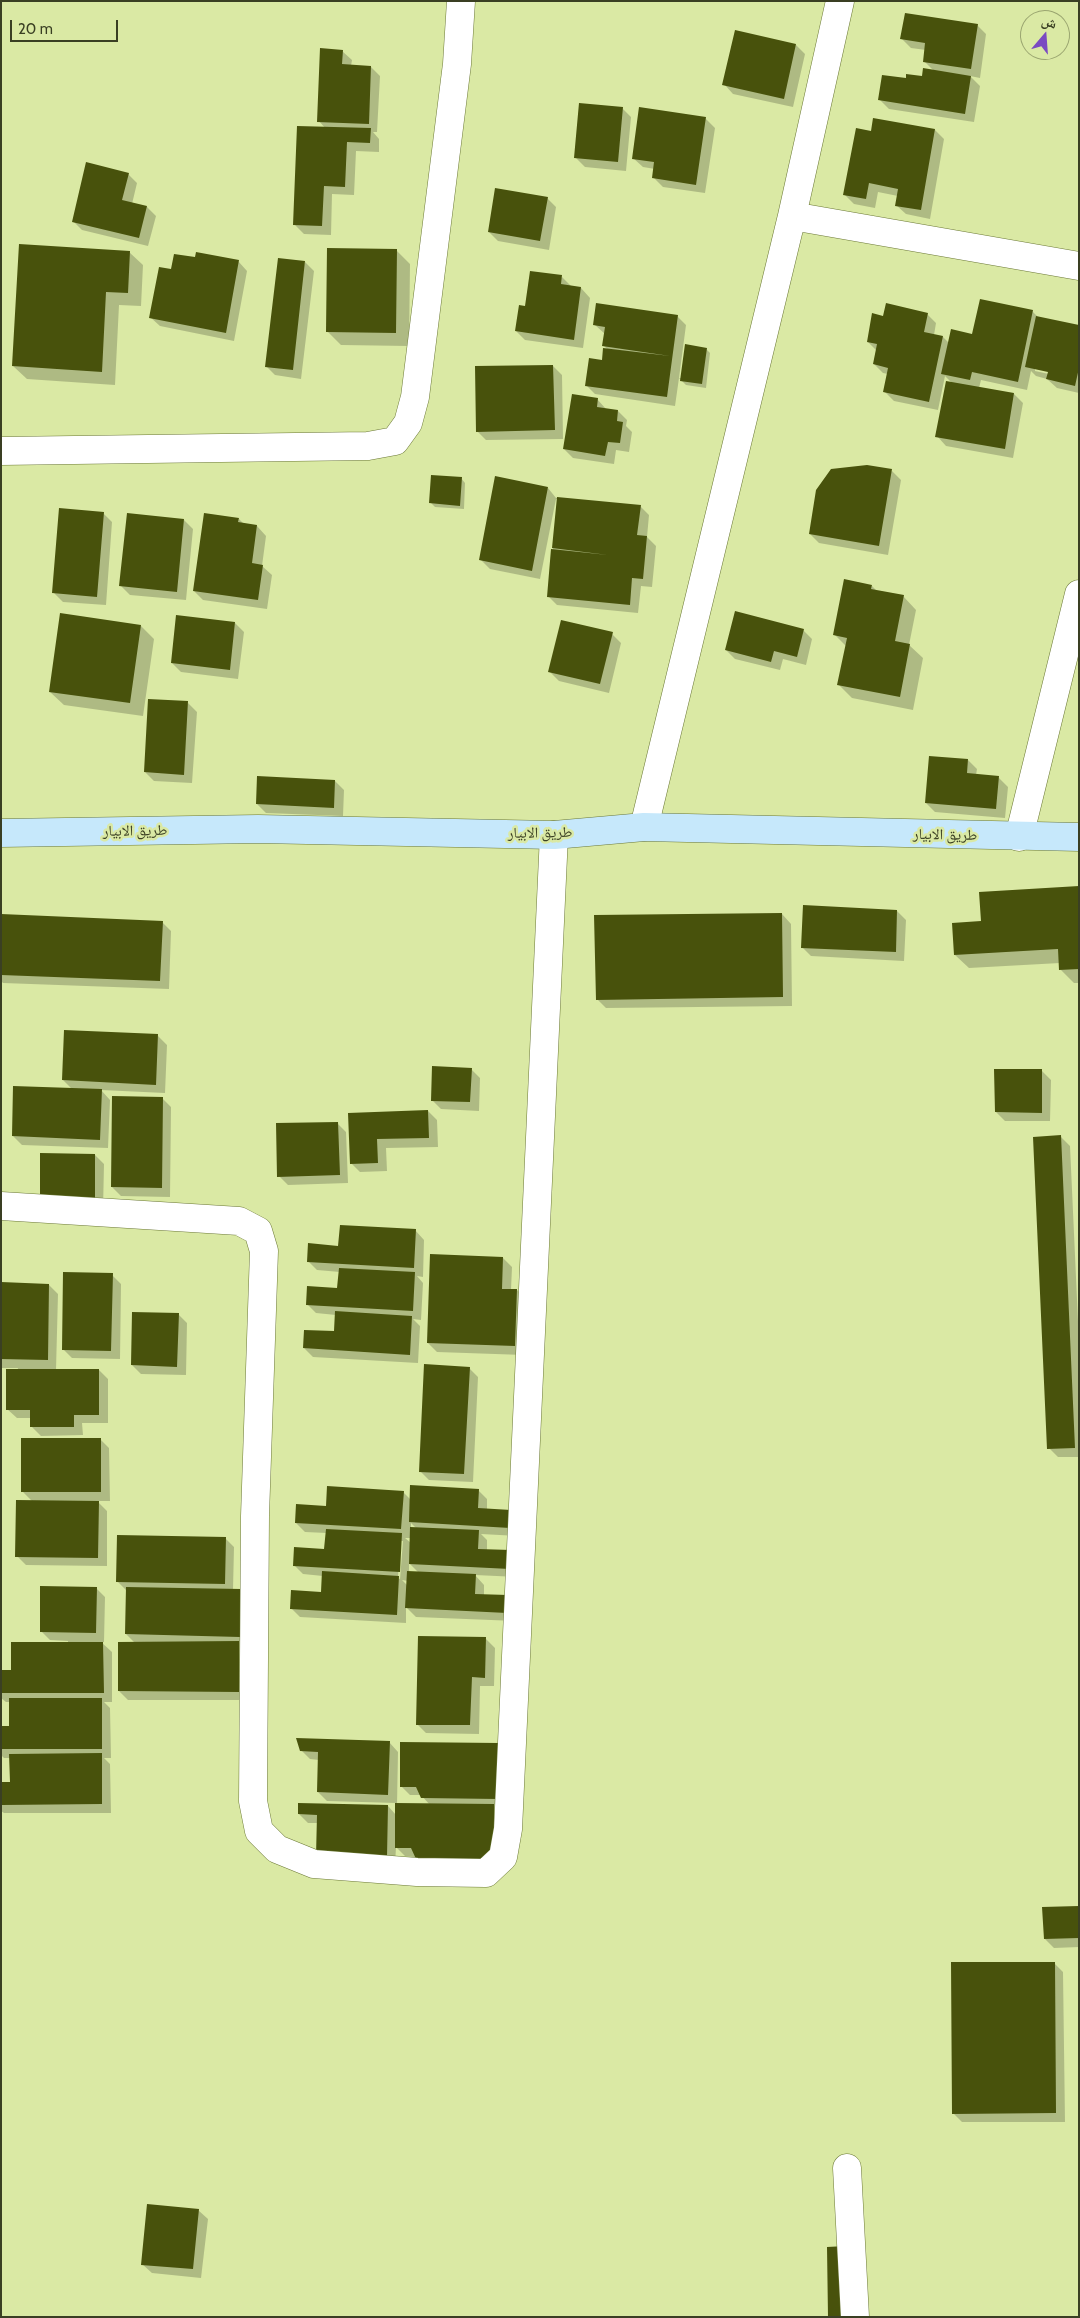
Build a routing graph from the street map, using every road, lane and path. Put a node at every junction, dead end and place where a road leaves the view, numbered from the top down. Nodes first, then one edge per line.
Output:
1 (461, 1) edge
2 (840, 1) edge
3 (792, 216) junction
4 (1079, 266) edge
5 (1, 451) edge
6 (1079, 594) edge
7 (644, 827) junction
8 (1, 833) edge
9 (554, 835) junction
10 (1019, 837) junction
11 (1079, 837) edge
12 (1, 1206) edge
13 (847, 2168) dead end
14 (855, 2317) edge

1 - 5 street
2 - 3 street
3 - 4 street
3 - 7 street
6 - 10 street
7 - 9 main road, طريق الابيار
7 - 10 main road, طريق الابيار
8 - 9 main road, طريق الابيار
9 - 12 street
10 - 11 main road, طريق الابيار
13 - 14 street

